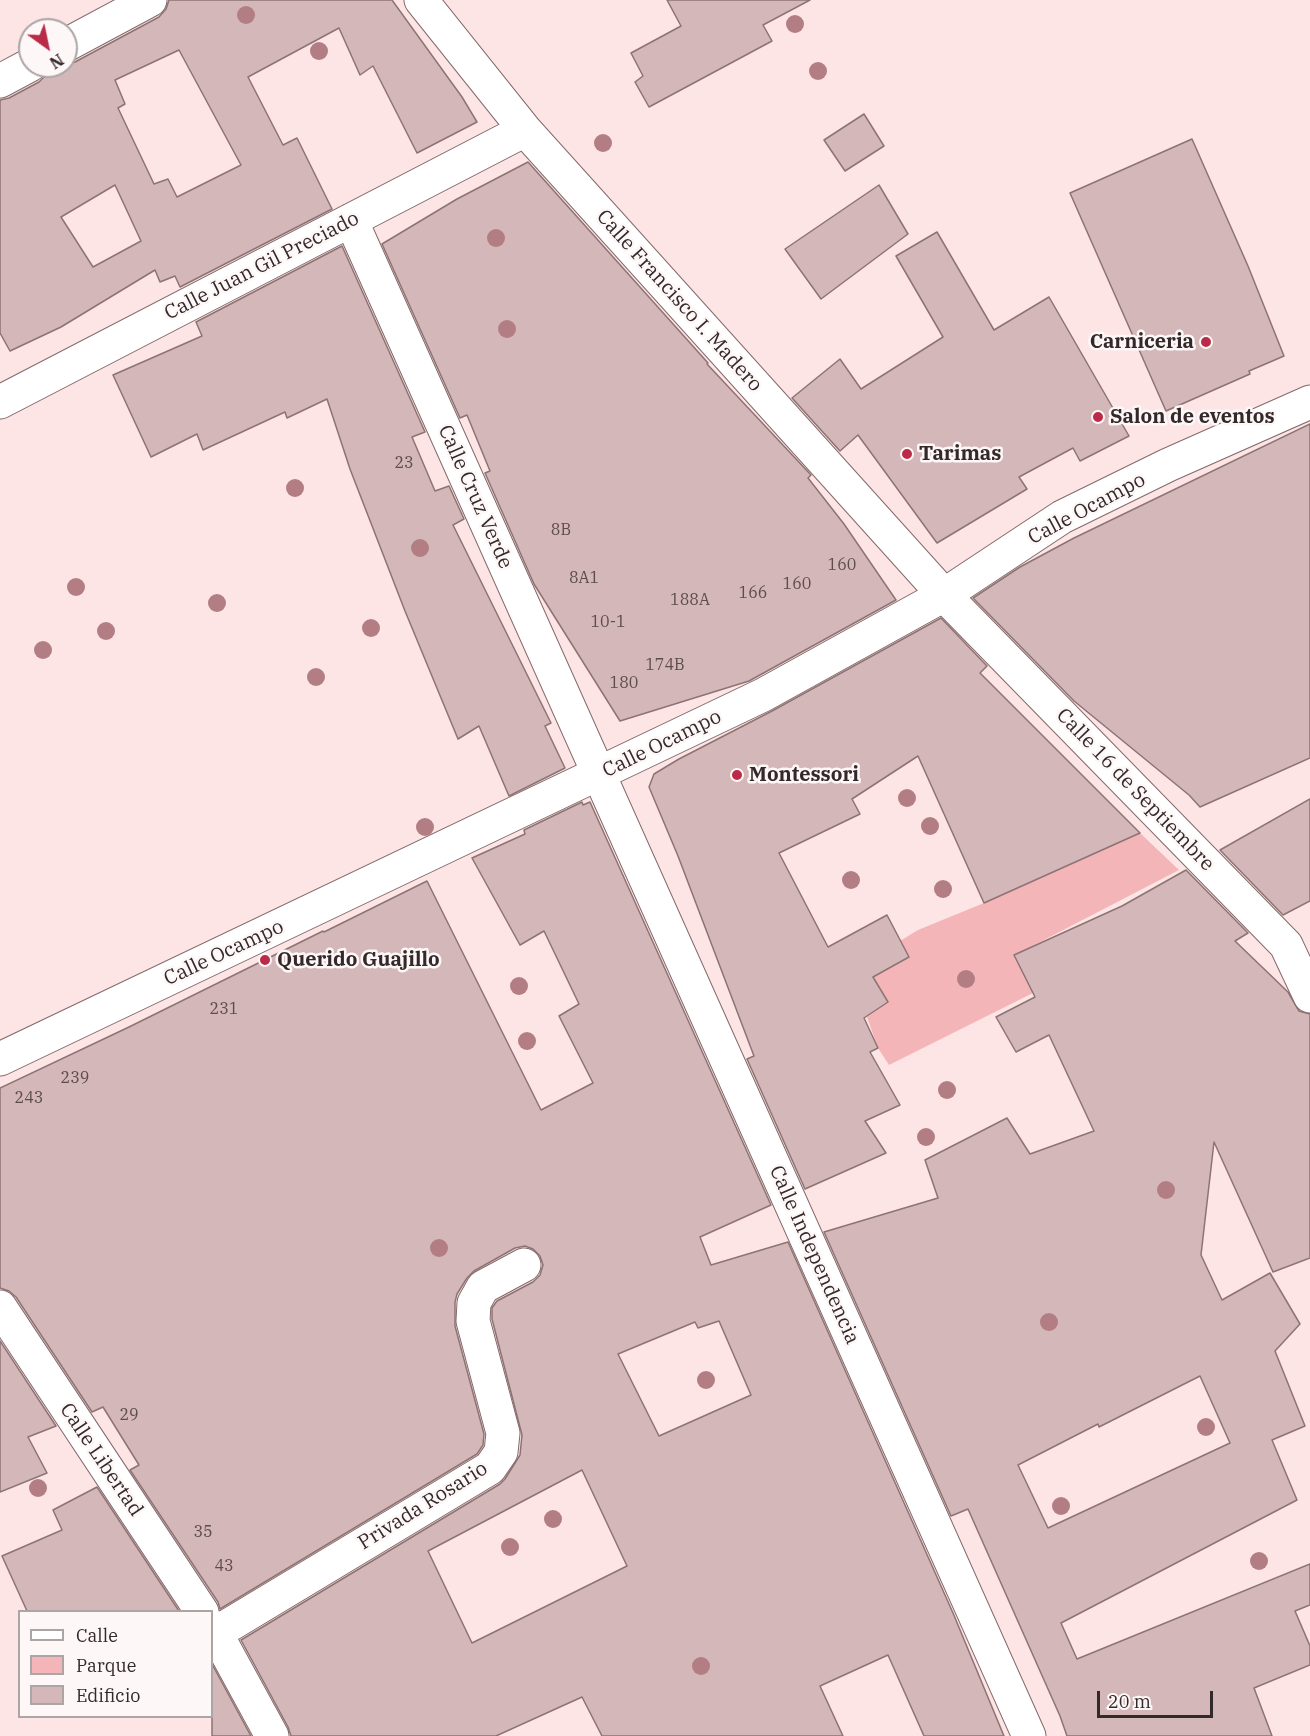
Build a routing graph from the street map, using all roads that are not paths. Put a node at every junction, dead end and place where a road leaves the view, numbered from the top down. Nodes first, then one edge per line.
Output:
1 (150, 0) edge
2 (421, 0) edge
3 (78, 39) edge
4 (18, 71) edge
5 (0, 81) edge
6 (525, 130) junction
7 (351, 220) junction
8 (0, 402) edge
9 (1310, 402) edge
10 (944, 595) junction
11 (599, 775) junction
12 (1310, 996) edge
13 (0, 1059) edge
14 (524, 1265) dead end
15 (0, 1307) edge
16 (201, 1610) edge
17 (213, 1621) edge
18 (213, 1628) edge
19 (272, 1736) edge
20 (1029, 1736) edge

1 - 3 street
2 - 6 street, Calle Francisco I. Madero
4 - 5 street
6 - 7 street, Calle Juan Gil Preciado
6 - 10 street, Calle Francisco I. Madero
7 - 8 street, Calle Juan Gil Preciado
7 - 11 street, Calle Cruz Verde
9 - 10 street, Calle Ocampo
10 - 11 street, Calle Ocampo
10 - 12 street, Calle 16 de Septiembre
11 - 13 street, Calle Ocampo
11 - 20 street, Calle Independencia
14 - 17 street, Privada Rosario
15 - 16 street, Calle Libertad
18 - 19 street, Calle Libertad

